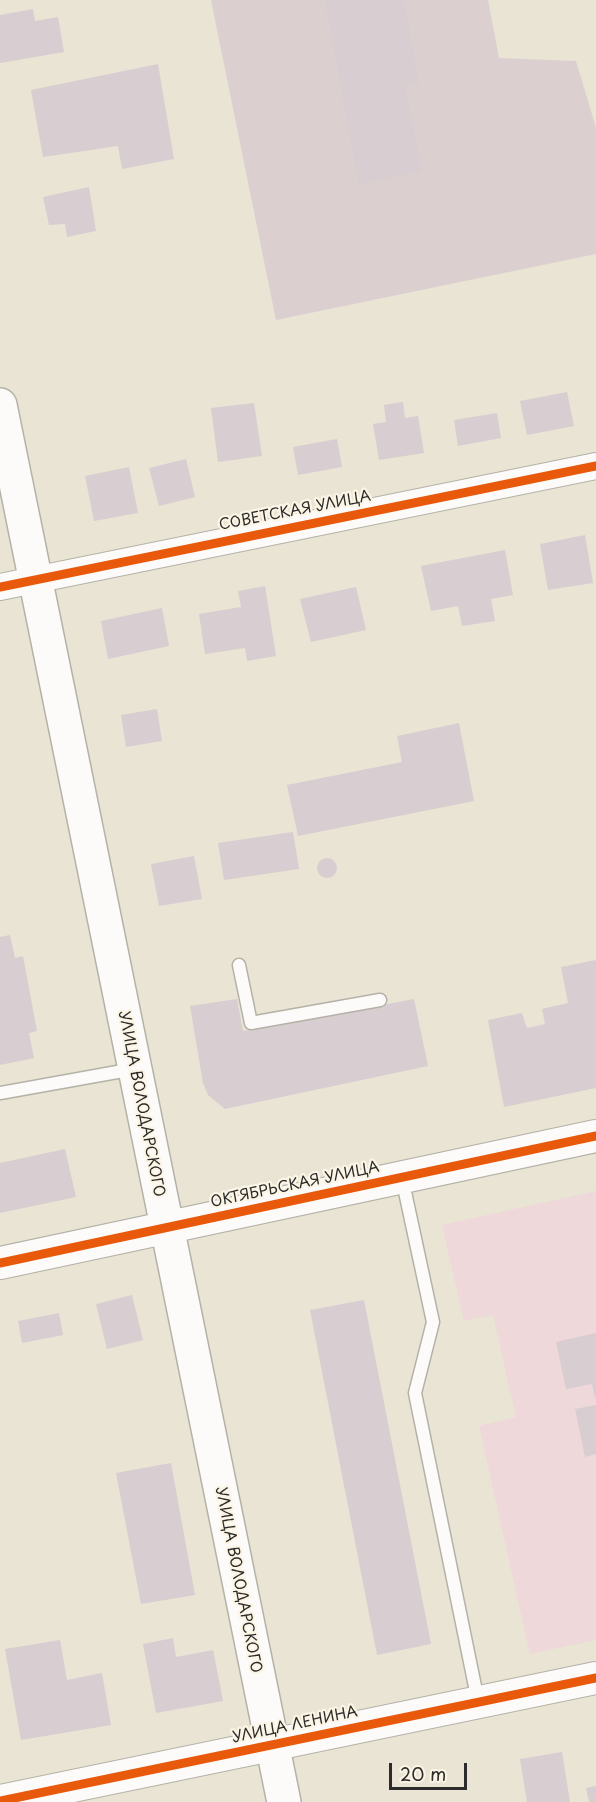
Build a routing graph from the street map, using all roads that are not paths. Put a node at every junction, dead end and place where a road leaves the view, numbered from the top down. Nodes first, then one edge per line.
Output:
1 (0, 405) edge
2 (596, 466) edge
3 (35, 579) junction
4 (0, 587) edge
5 (239, 965) dead end
6 (380, 1000) dead end
7 (134, 1069) junction
8 (0, 1094) edge
9 (596, 1136) edge
10 (402, 1177) junction
11 (167, 1228) junction
12 (0, 1263) edge
13 (596, 1678) edge
14 (478, 1703) junction
15 (272, 1746) junction
16 (0, 1801) edge
17 (284, 1802) edge

1 - 3 main road, УЛИЦА ВОЛОДАРСКОГО
2 - 3 street, СОВЕТСКАЯ УЛИЦА
3 - 4 street, СОВЕТСКАЯ УЛИЦА
3 - 7 main road, УЛИЦА ВОЛОДАРСКОГО
5 - 6 lane
7 - 8 lane
7 - 11 main road, УЛИЦА ВОЛОДАРСКОГО
9 - 10 street, ОКТЯБРЬСКАЯ УЛИЦА
10 - 11 street, ОКТЯБРЬСКАЯ УЛИЦА
10 - 14 lane
11 - 12 street, ОКТЯБРЬСКАЯ УЛИЦА
11 - 15 main road, УЛИЦА ВОЛОДАРСКОГО
13 - 14 street, УЛИЦА ЛЕНИНА
14 - 15 street, УЛИЦА ЛЕНИНА
15 - 16 street, УЛИЦА ЛЕНИНА
15 - 17 main road, УЛИЦА ВОЛОДАРСКОГО

